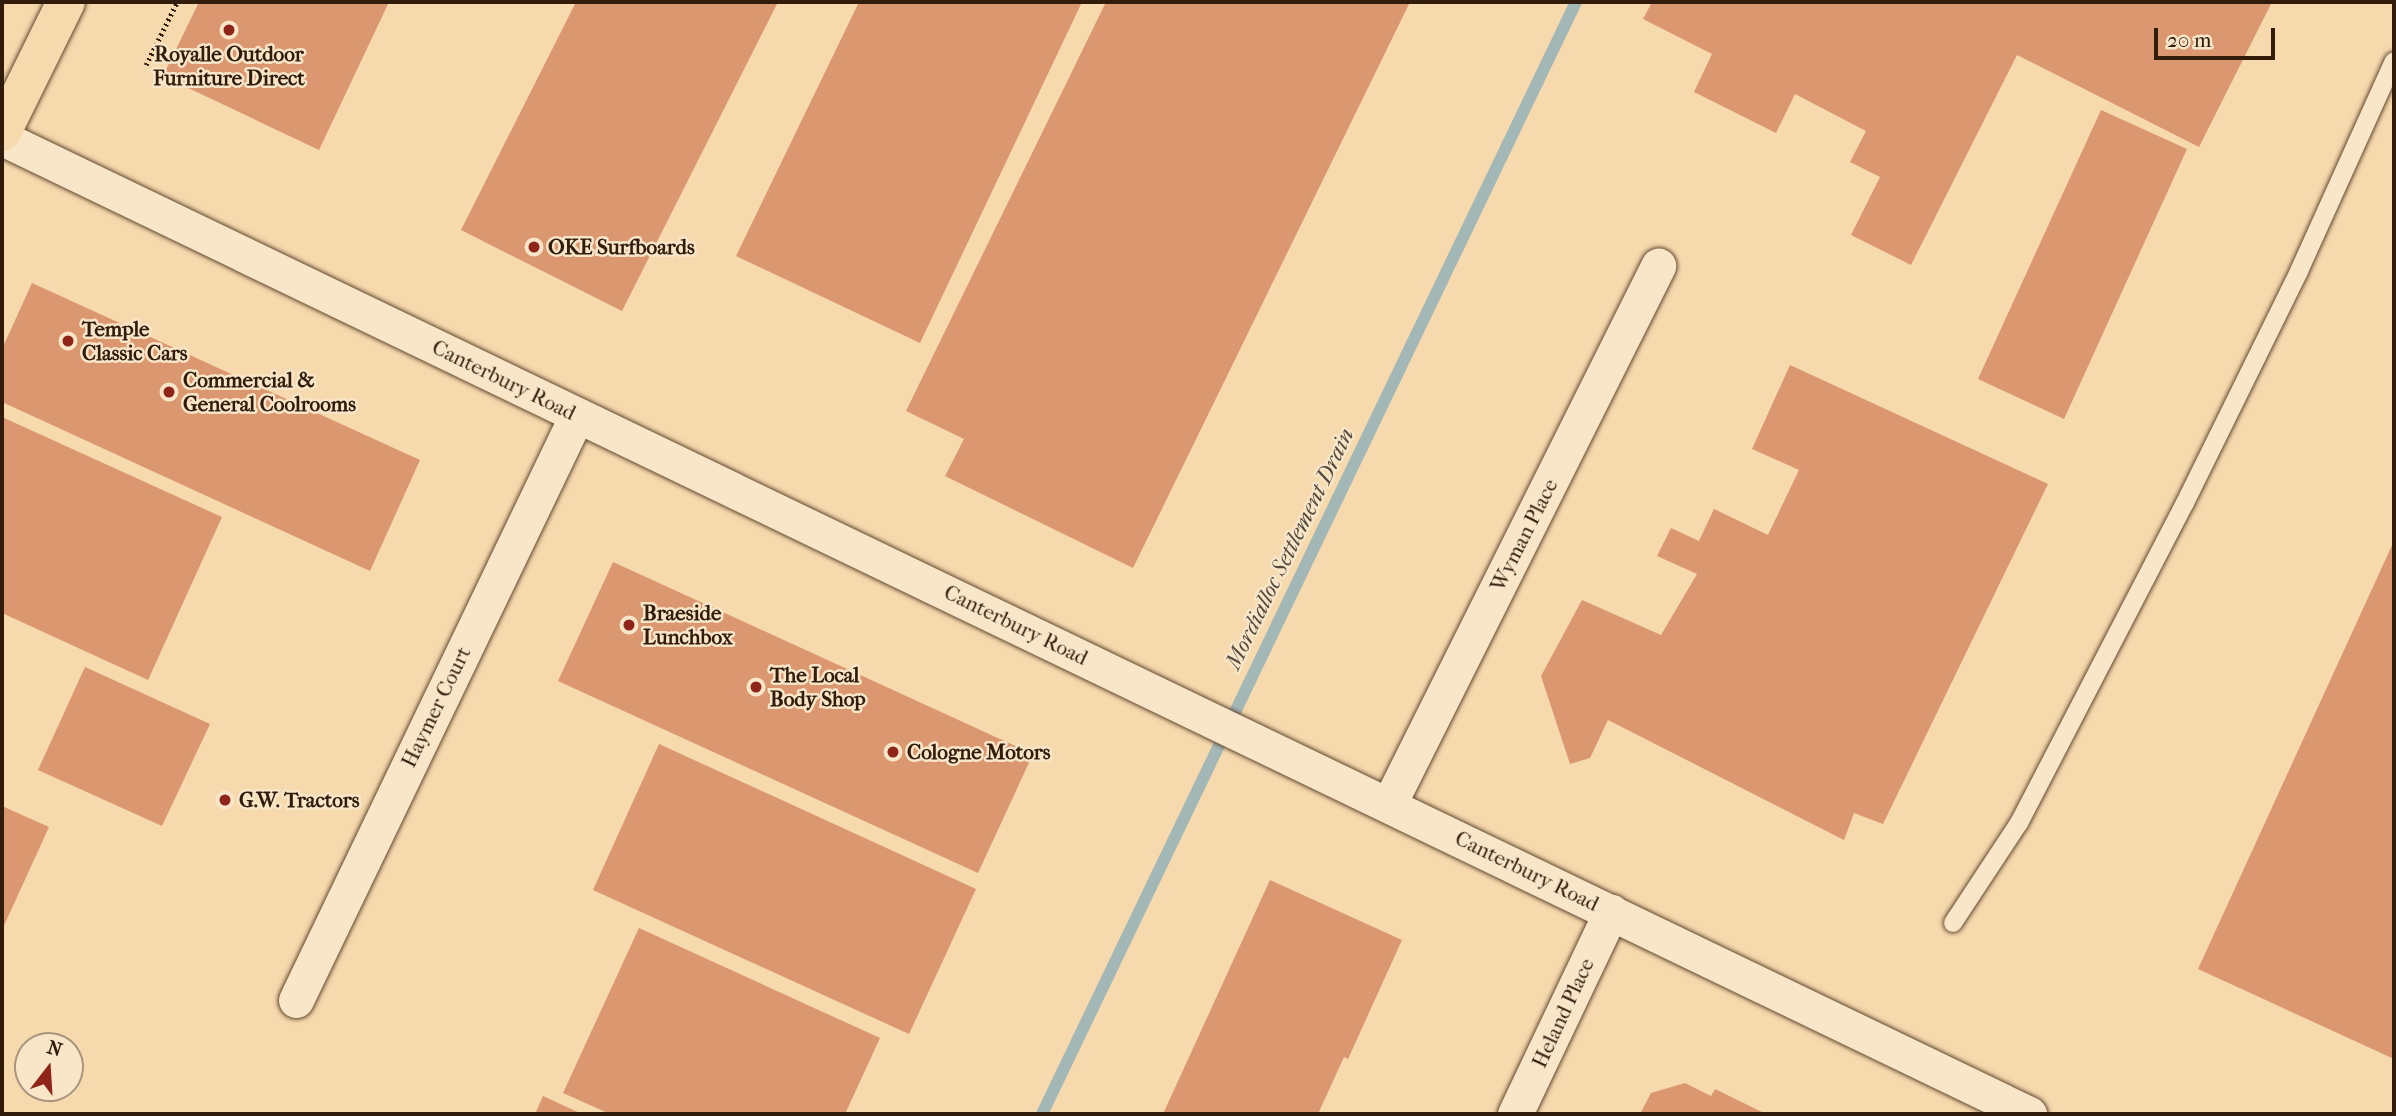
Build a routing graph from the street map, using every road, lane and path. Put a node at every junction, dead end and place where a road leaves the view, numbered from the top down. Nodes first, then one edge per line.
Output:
1 (66, 2) edge
2 (177, 2) edge
3 (2394, 61) edge
4 (146, 65) dead end
5 (2, 132) edge
6 (2, 138) edge
7 (1658, 266) dead end
8 (577, 415) junction
9 (1389, 804) junction
10 (1611, 912) junction
11 (1953, 923) dead end
12 (296, 1000) dead end
13 (1515, 1114) edge
14 (2029, 1114) edge

1 - 5 main road
2 - 4 path
3 - 11 lane
6 - 8 street, Canterbury Road
7 - 9 street, Wyman Place
8 - 9 street, Canterbury Road
8 - 12 street, Haymer Court
9 - 10 street, Canterbury Road
10 - 13 street, Heland Place
10 - 14 street, Canterbury Road

